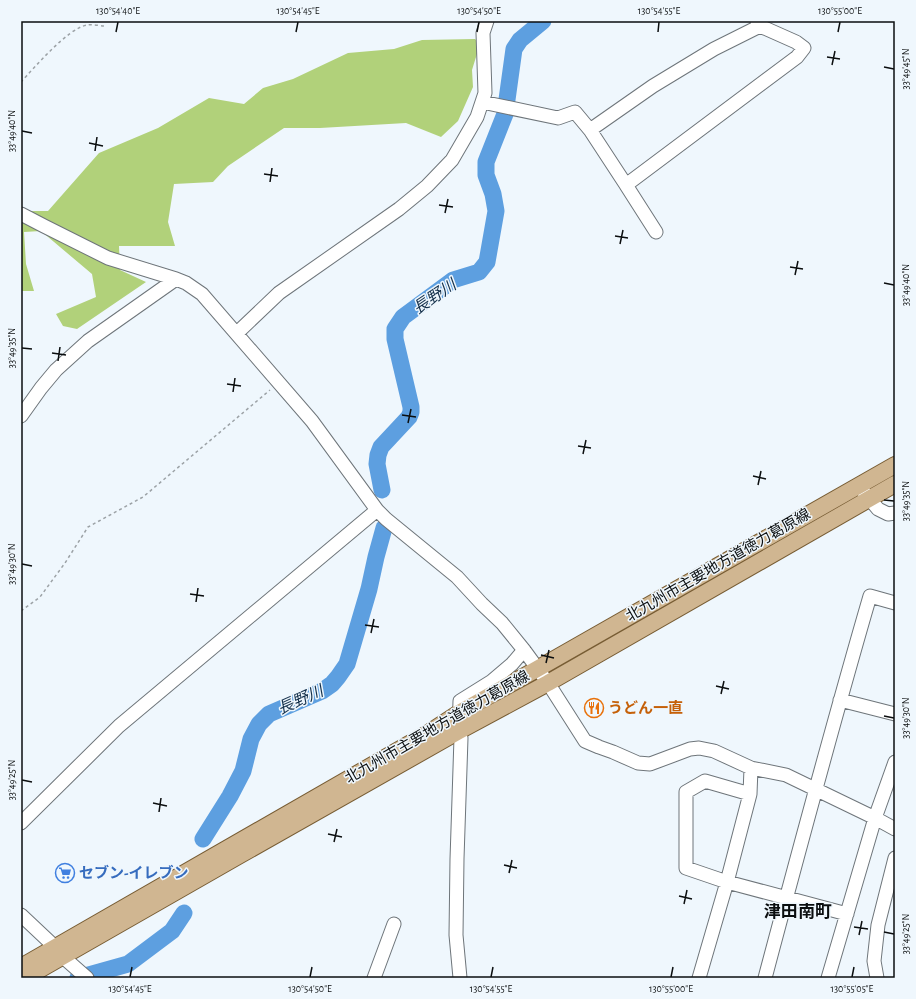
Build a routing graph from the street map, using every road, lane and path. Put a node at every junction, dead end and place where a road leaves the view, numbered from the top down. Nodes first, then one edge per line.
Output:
1 (487, 21) edge
2 (759, 23) edge
3 (105, 26) dead end
4 (21, 82) edge
5 (482, 102) junction
6 (590, 130) junction
7 (626, 185) junction
8 (21, 214) edge
9 (656, 232) dead end
10 (176, 279) junction
11 (237, 333) junction
12 (279, 382) junction
13 (21, 416) edge
14 (895, 465) edge
15 (895, 484) edge
16 (857, 486) junction
17 (869, 498) junction
18 (377, 510) junction
19 (895, 513) edge
20 (895, 603) edge
21 (21, 611) edge
22 (524, 650) junction
23 (537, 669) junction
24 (548, 683) junction
25 (840, 700) junction
26 (459, 714) junction
27 (895, 714) edge
28 (459, 731) junction
29 (895, 762) edge
30 (751, 768) junction
31 (816, 790) junction
32 (750, 794) junction
33 (875, 818) junction
34 (21, 823) edge
35 (895, 829) edge
36 (895, 858) edge
37 (727, 882) junction
38 (787, 898) junction
39 (848, 914) junction
40 (21, 915) edge
41 (394, 924) dead end
42 (58, 952) junction
43 (21, 967) edge
44 (25, 978) edge
45 (87, 978) edge
46 (374, 978) edge
47 (460, 978) edge
48 (699, 978) edge
49 (765, 978) edge
50 (828, 978) edge
51 (877, 978) edge

1 - 5 street
2 - 6 street
2 - 7 street
3 - 4 path
5 - 6 street
5 - 11 street
6 - 7 street
7 - 9 street
8 - 10 street
10 - 11 street
10 - 13 street
11 - 12 street
12 - 18 street
12 - 21 path
14 - 16 main road, 北九州市主要地方道徳力葛原線
15 - 17 main road, 北九州市主要地方道徳力葛原線
16 - 17 street
16 - 23 main road, 北九州市主要地方道徳力葛原線
17 - 19 street
17 - 24 main road, 北九州市主要地方道徳力葛原線
18 - 22 street
18 - 34 street
20 - 25 street
22 - 23 street
22 - 26 street
23 - 24 street
23 - 26 main road, 北九州市主要地方道徳力葛原線
24 - 28 main road, 北九州市主要地方道徳力葛原線
24 - 30 street
25 - 27 street
25 - 31 street
26 - 28 street
26 - 42 main road, 北九州市主要地方道徳力葛原線
28 - 42 main road, 北九州市主要地方道徳力葛原線
28 - 47 street
29 - 33 street
30 - 31 street
30 - 32 street
31 - 33 street
31 - 38 street
32 - 37 street
32 - 37 street
33 - 35 street
33 - 39 street
36 - 51 street
37 - 38 street
37 - 48 street
38 - 39 street
38 - 49 street
39 - 50 street
40 - 42 street
41 - 46 street
42 - 43 main road, 北九州市主要地方道徳力葛原線
42 - 44 main road, 北九州市主要地方道徳力葛原線
42 - 45 street

